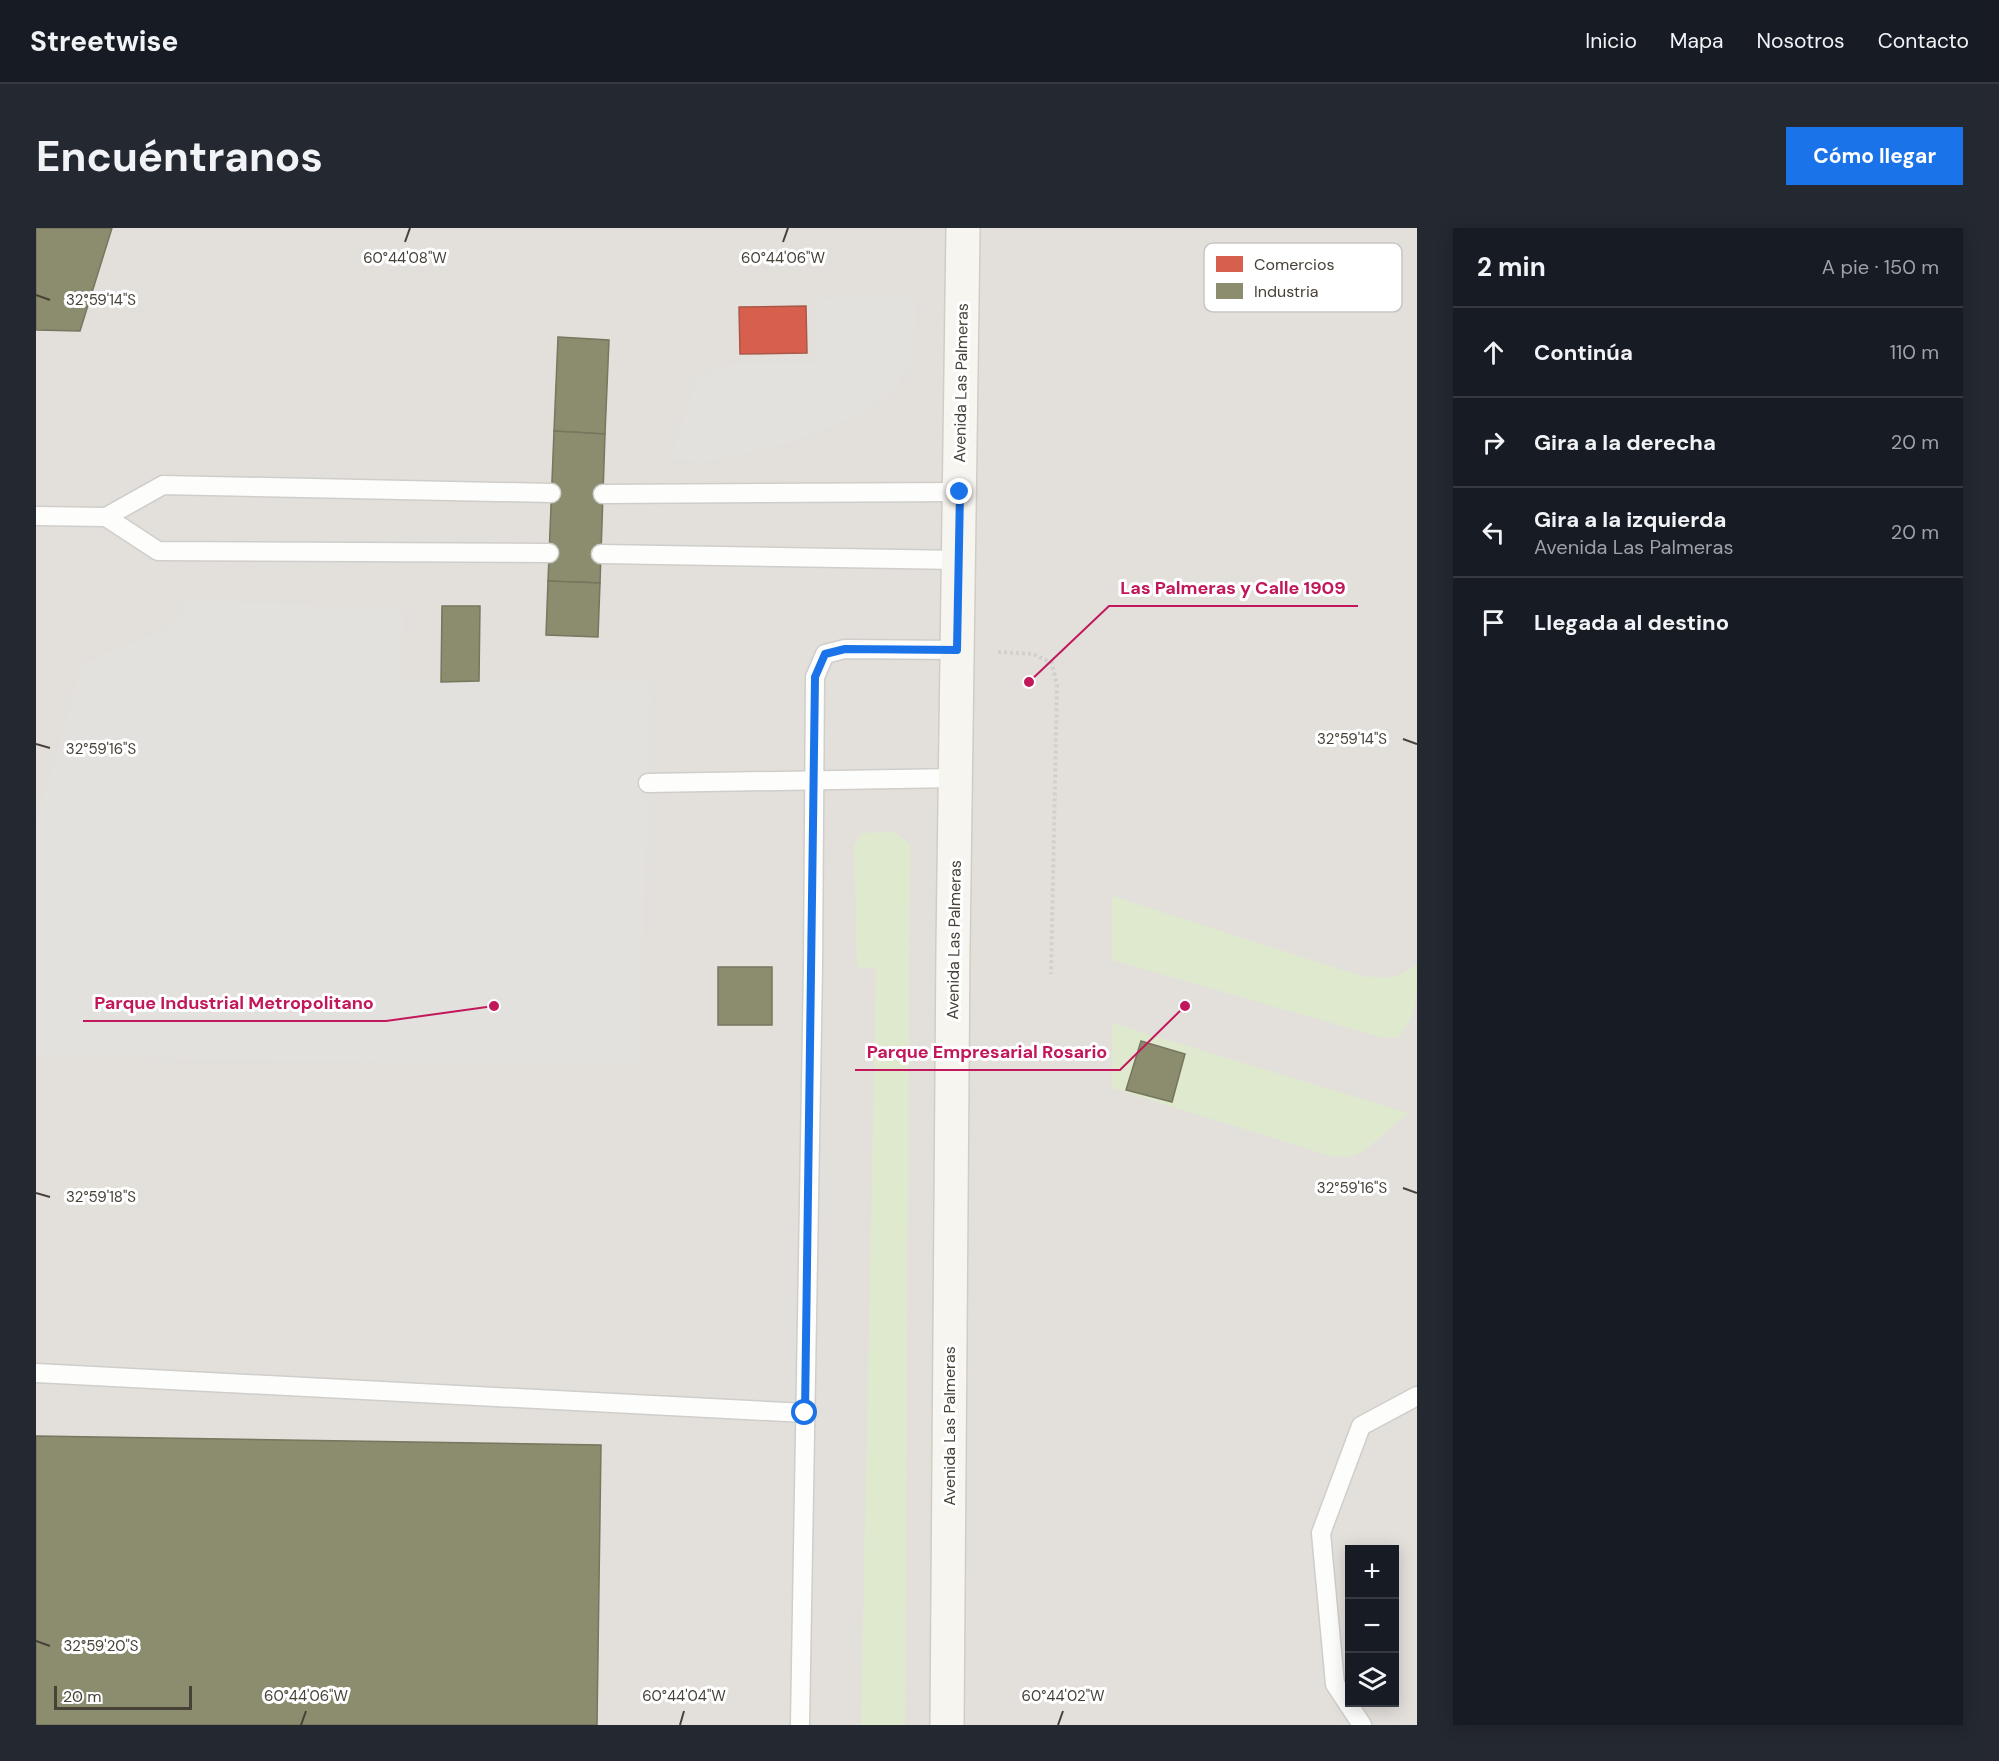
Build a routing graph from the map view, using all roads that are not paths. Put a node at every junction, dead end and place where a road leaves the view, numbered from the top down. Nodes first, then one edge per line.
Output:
1 (963, 228) edge
2 (960, 492) junction
3 (551, 493) dead end
4 (603, 495) dead end
5 (36, 516) edge
6 (106, 517) junction
7 (549, 554) dead end
8 (601, 554) dead end
9 (958, 560) junction
10 (957, 650) junction
11 (956, 778) junction
12 (814, 780) junction
13 (648, 783) dead end
14 (36, 1373) edge
15 (1417, 1396) edge
16 (805, 1413) junction
17 (800, 1725) edge
18 (947, 1725) edge
19 (1362, 1725) edge

1 - 2 main road, Avenida Las Palmeras
2 - 4 lane
2 - 9 main road, Avenida Las Palmeras
3 - 6 lane
5 - 6 lane
6 - 7 lane
8 - 9 lane
9 - 10 main road, Avenida Las Palmeras
10 - 11 main road, Avenida Las Palmeras
10 - 12 lane
11 - 12 lane
11 - 18 main road, Avenida Las Palmeras
12 - 13 lane
12 - 16 lane
14 - 16 lane
15 - 19 lane
16 - 17 lane

